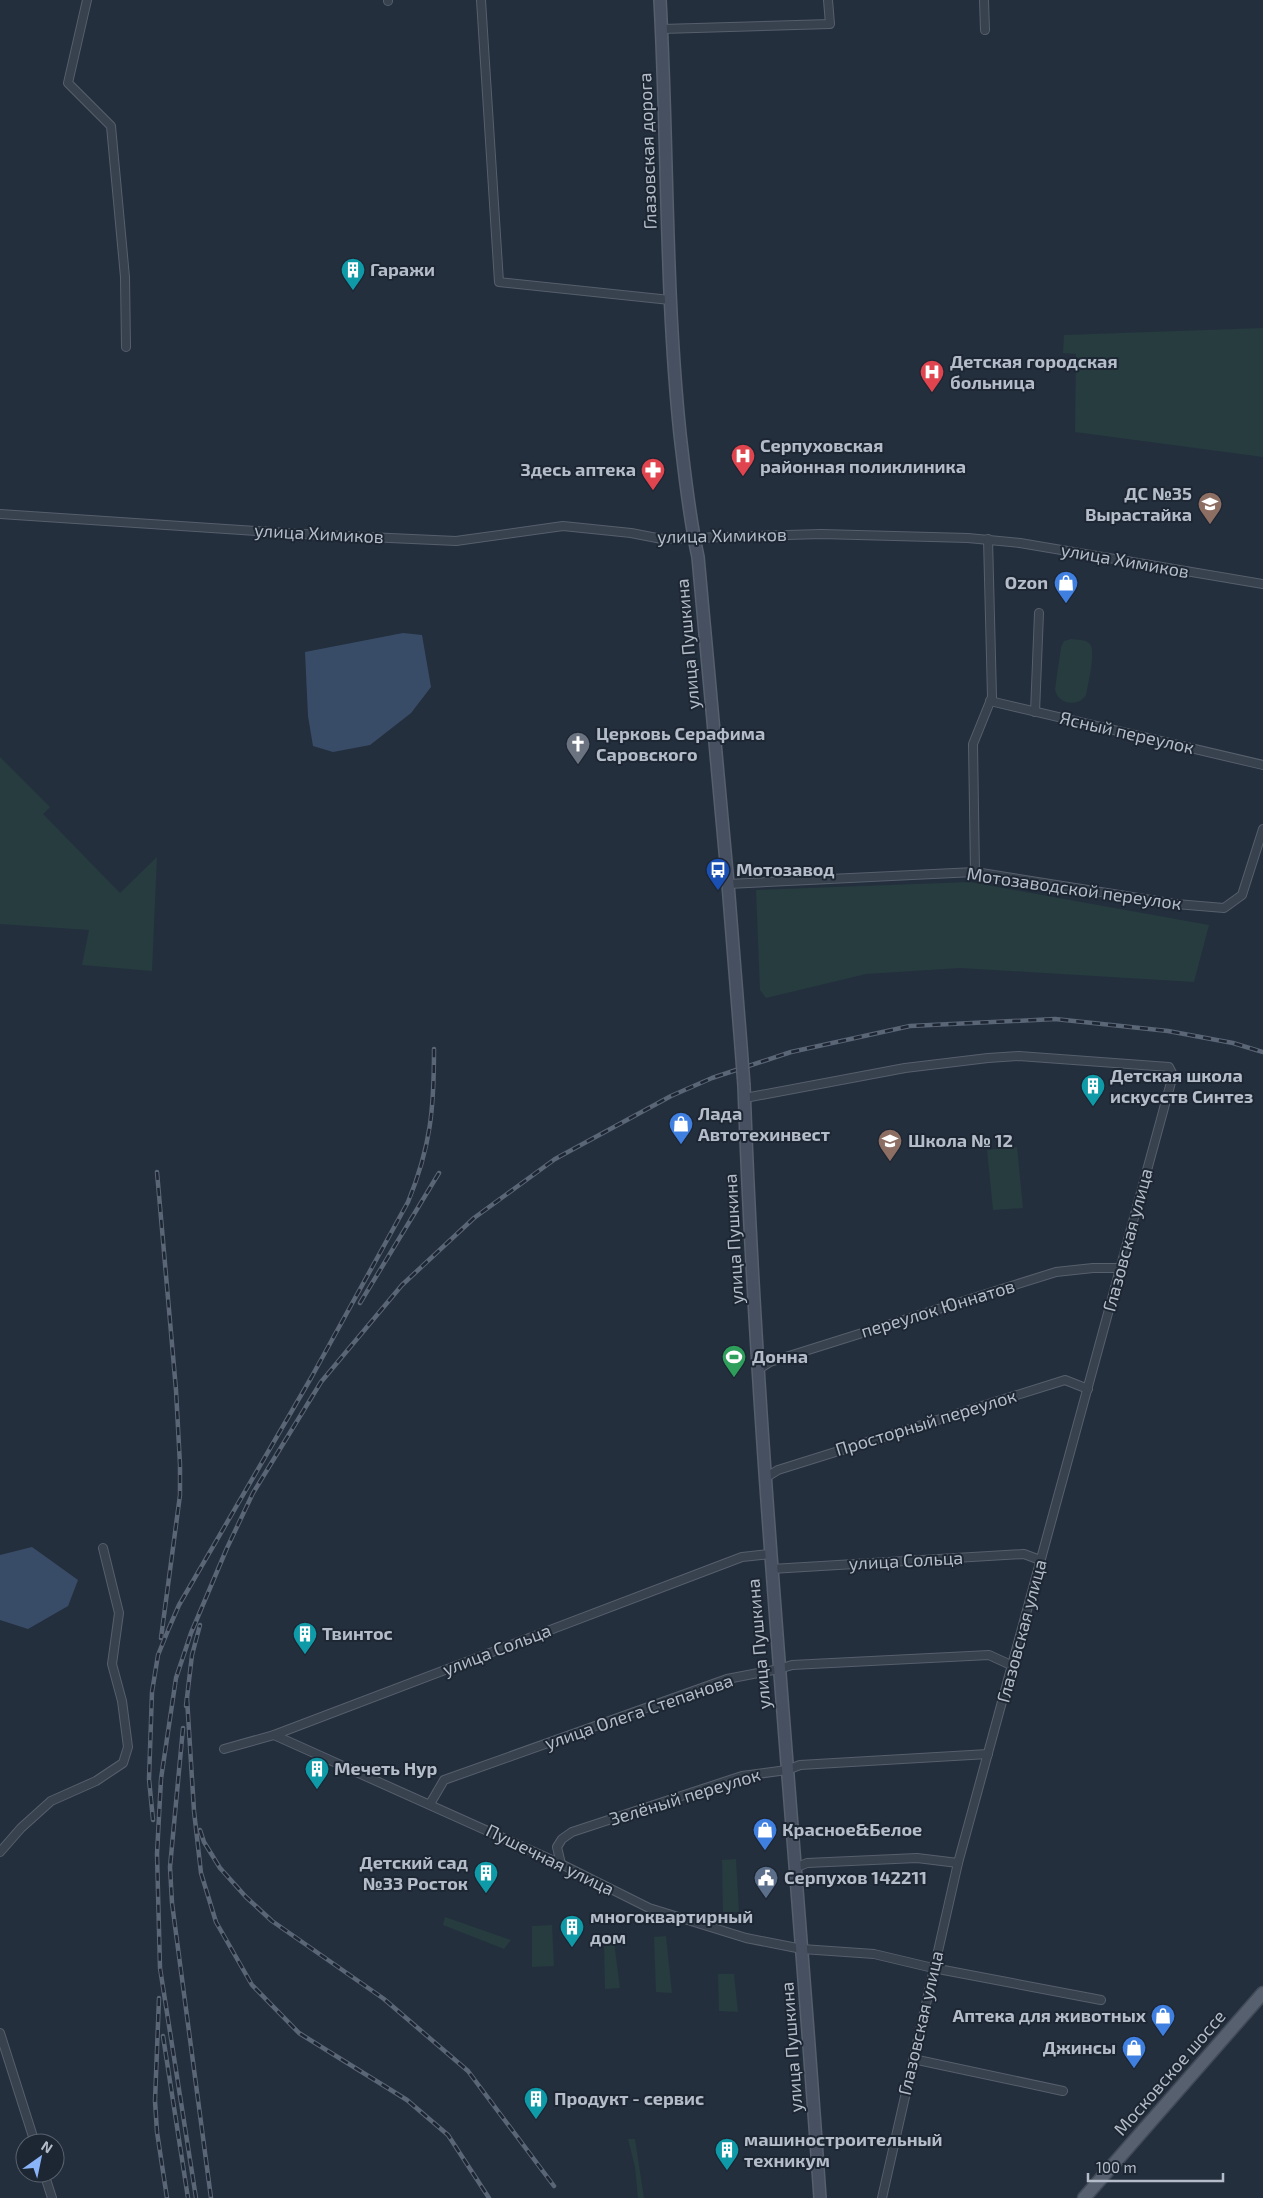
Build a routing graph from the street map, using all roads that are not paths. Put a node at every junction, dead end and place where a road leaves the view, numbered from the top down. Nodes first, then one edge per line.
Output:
1 (87, 0) edge
2 (481, 0) edge
3 (660, 0) edge
4 (828, 0) edge
5 (984, 0) edge
6 (662, 29) junction
7 (986, 30) dead end
8 (670, 300) junction
9 (126, 347) dead end
10 (0, 514) edge
11 (694, 539) junction
12 (988, 539) junction
13 (1263, 584) edge
14 (1039, 613) dead end
15 (990, 702) junction
16 (1035, 712) junction
17 (1263, 765) edge
18 (1263, 829) edge
19 (976, 872) junction
20 (728, 884) junction
21 (745, 1098) junction
22 (1120, 1268) junction
23 (759, 1369) junction
24 (1088, 1389) junction
25 (765, 1478) junction
26 (102, 1548) dead end
27 (770, 1554) junction
28 (1040, 1560) junction
29 (771, 1569) junction
30 (1013, 1666) junction
31 (779, 1669) junction
32 (274, 1735) junction
33 (224, 1749) dead end
34 (988, 1754) junction
35 (787, 1770) junction
36 (430, 1804) junction
37 (0, 1852) edge
38 (958, 1863) junction
39 (560, 1864) junction
40 (795, 1868) junction
41 (802, 1949) junction
42 (933, 1968) junction
43 (1263, 1993) edge
44 (1101, 2000) dead end
45 (0, 2033) edge
46 (913, 2060) junction
47 (1063, 2091) dead end
48 (32, 2133) edge
49 (47, 2183) edge
50 (52, 2198) edge
51 (820, 2198) edge
52 (882, 2198) edge
53 (1084, 2198) edge

1 - 9 street
2 - 8 street
3 - 6 street, Глазовская дорога
4 - 6 street
5 - 7 street
6 - 8 street, Глазовская дорога
8 - 11 street, улица Пушкина
10 - 11 street, улица Химиков
11 - 12 street, улица Химиков
11 - 20 street, улица Пушкина
12 - 13 street, улица Химиков
12 - 15 street
14 - 16 street
15 - 16 street, Ясный переулок
15 - 19 street
16 - 17 street, Ясный переулок
18 - 19 street, Мотозаводской переулок
19 - 20 street, Мотозаводской переулок
20 - 21 street, улица Пушкина, bridge
21 - 22 street, Глазовская улица
21 - 23 street, улица Пушкина
22 - 23 street, переулок Юннатов
22 - 24 street, Глазовская улица
23 - 25 street, улица Пушкина
24 - 25 street, Просторный переулок
24 - 28 street, Глазовская улица
25 - 27 street, улица Пушкина
26 - 37 street
27 - 29 street, улица Пушкина
27 - 32 street, улица Сольца
28 - 29 street, улица Сольца
28 - 30 street, Глазовская улица
29 - 31 street, улица Пушкина
30 - 31 street, улица Олега Степанова
30 - 34 street, Глазовская улица
31 - 35 street, улица Пушкина
31 - 36 street, улица Олега Степанова
32 - 33 street, улица Сольца
32 - 36 street, Пушечная улица
34 - 35 street, Зелёный переулок
34 - 38 street, Глазовская улица
35 - 39 street, Зелёный переулок
35 - 40 street, улица Пушкина
36 - 39 street, Пушечная улица
38 - 40 street
38 - 42 street, Глазовская улица
39 - 41 street, Пушечная улица
40 - 41 street, улица Пушкина
41 - 42 street, Пушечная улица
41 - 51 street, улица Пушкина
42 - 44 street, Пушечная улица
42 - 46 street, Глазовская улица
43 - 53 main road, Московское шоссе
45 - 48 street
46 - 47 street
46 - 52 street, Глазовская улица
49 - 50 street

